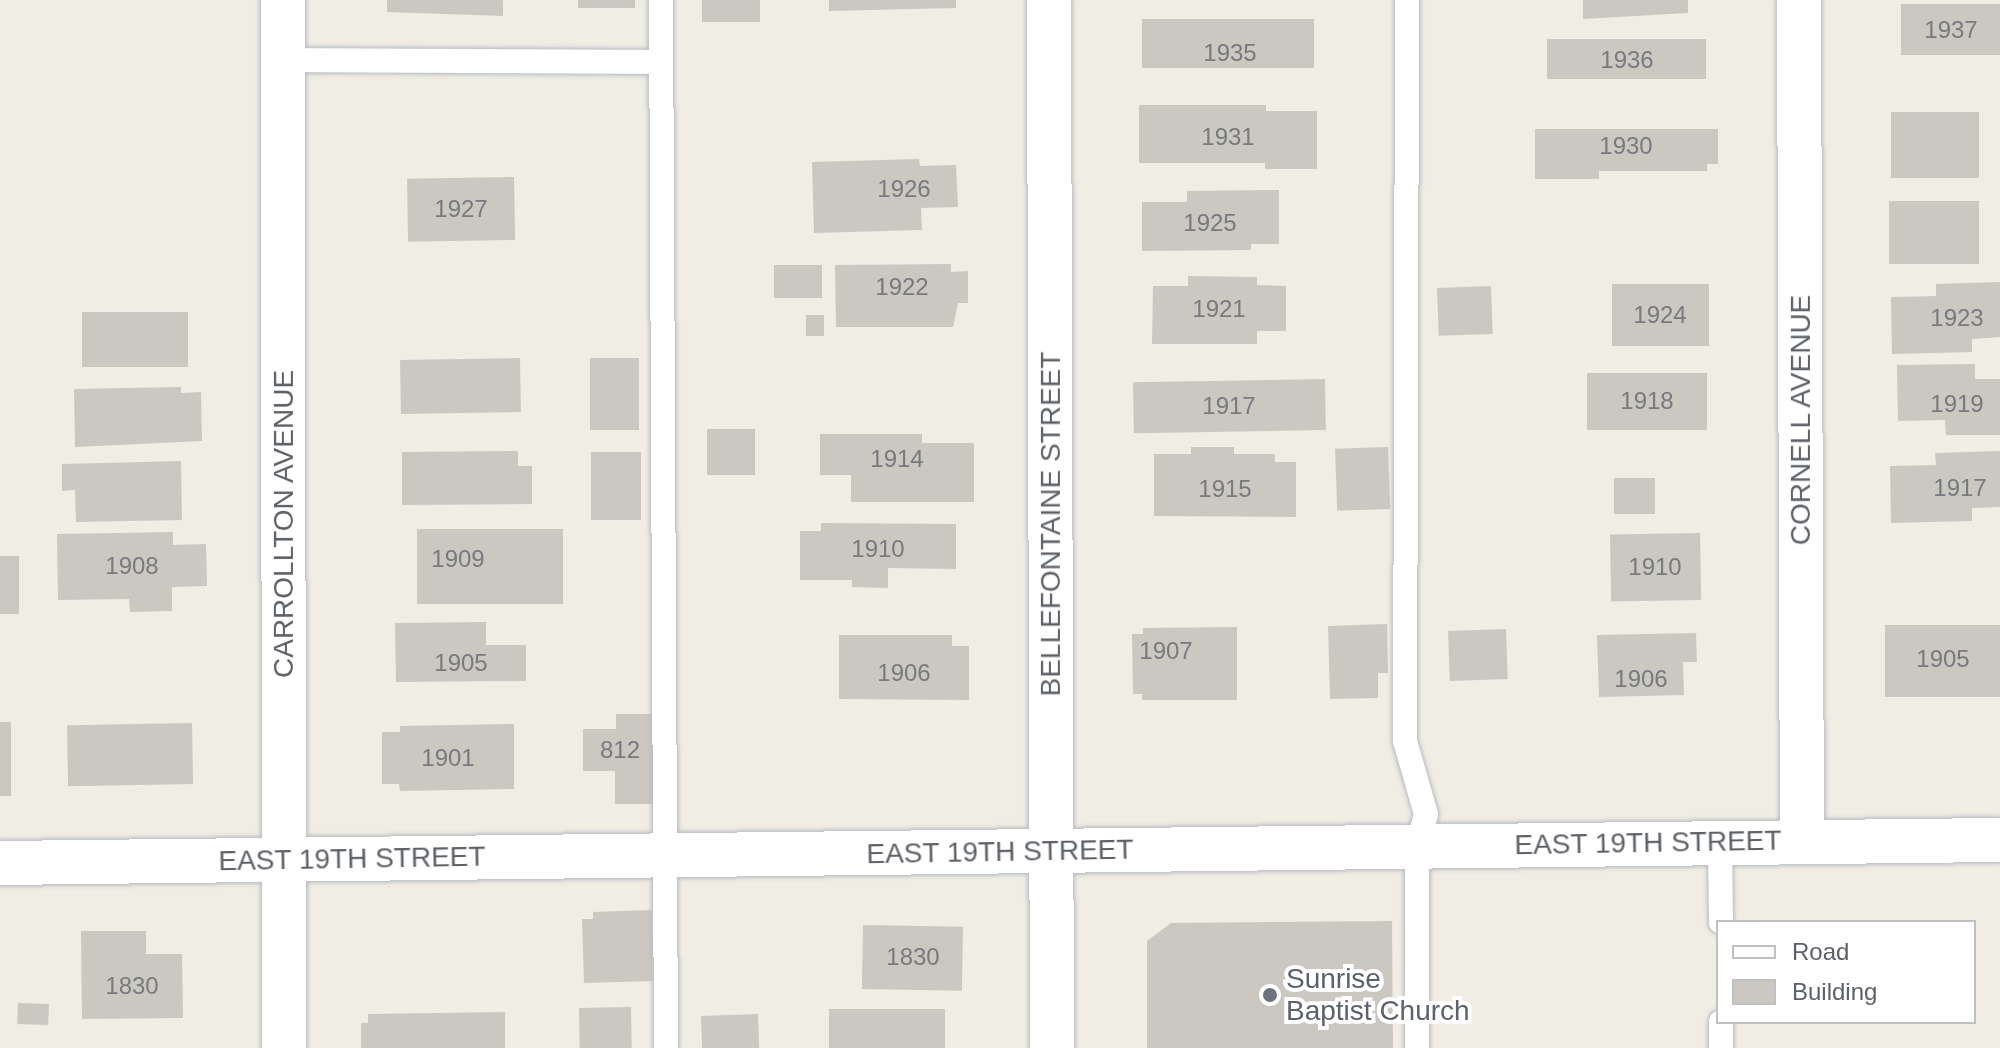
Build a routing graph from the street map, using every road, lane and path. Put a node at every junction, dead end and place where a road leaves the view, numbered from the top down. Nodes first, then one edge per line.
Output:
1 (283, 0) edge
2 (661, 0) edge
3 (1049, 0) edge
4 (1407, 0) edge
5 (1799, 0) edge
6 (283, 60) junction
7 (661, 62) junction
8 (1802, 840) junction
9 (2000, 840) edge
10 (1720, 842) junction
11 (1417, 847) junction
12 (1052, 852) junction
13 (667, 856) junction
14 (284, 859) junction
15 (0, 863) edge
16 (1721, 920) edge
17 (1721, 1024) edge
18 (284, 1048) edge
19 (666, 1048) edge
20 (1052, 1048) edge
21 (1417, 1048) edge
22 (1721, 1048) edge

1 - 6 street, CARROLLTON AVENUE
2 - 7 lane
3 - 12 street, BELLEFONTAINE STREET
4 - 11 lane
5 - 8 street, CORNELL AVENUE
6 - 7 lane
6 - 14 street, CARROLLTON AVENUE
7 - 13 lane
8 - 9 street, EAST 19TH STREET
8 - 10 street, EAST 19TH STREET
10 - 11 street, EAST 19TH STREET
10 - 16 lane
11 - 12 street, EAST 19TH STREET
11 - 21 lane
12 - 13 street, EAST 19TH STREET
12 - 20 street, BELLEFONTAINE STREET
13 - 14 street, EAST 19TH STREET
13 - 19 lane
14 - 15 street, EAST 19TH STREET
14 - 18 street, CARROLLTON AVENUE
17 - 22 lane

